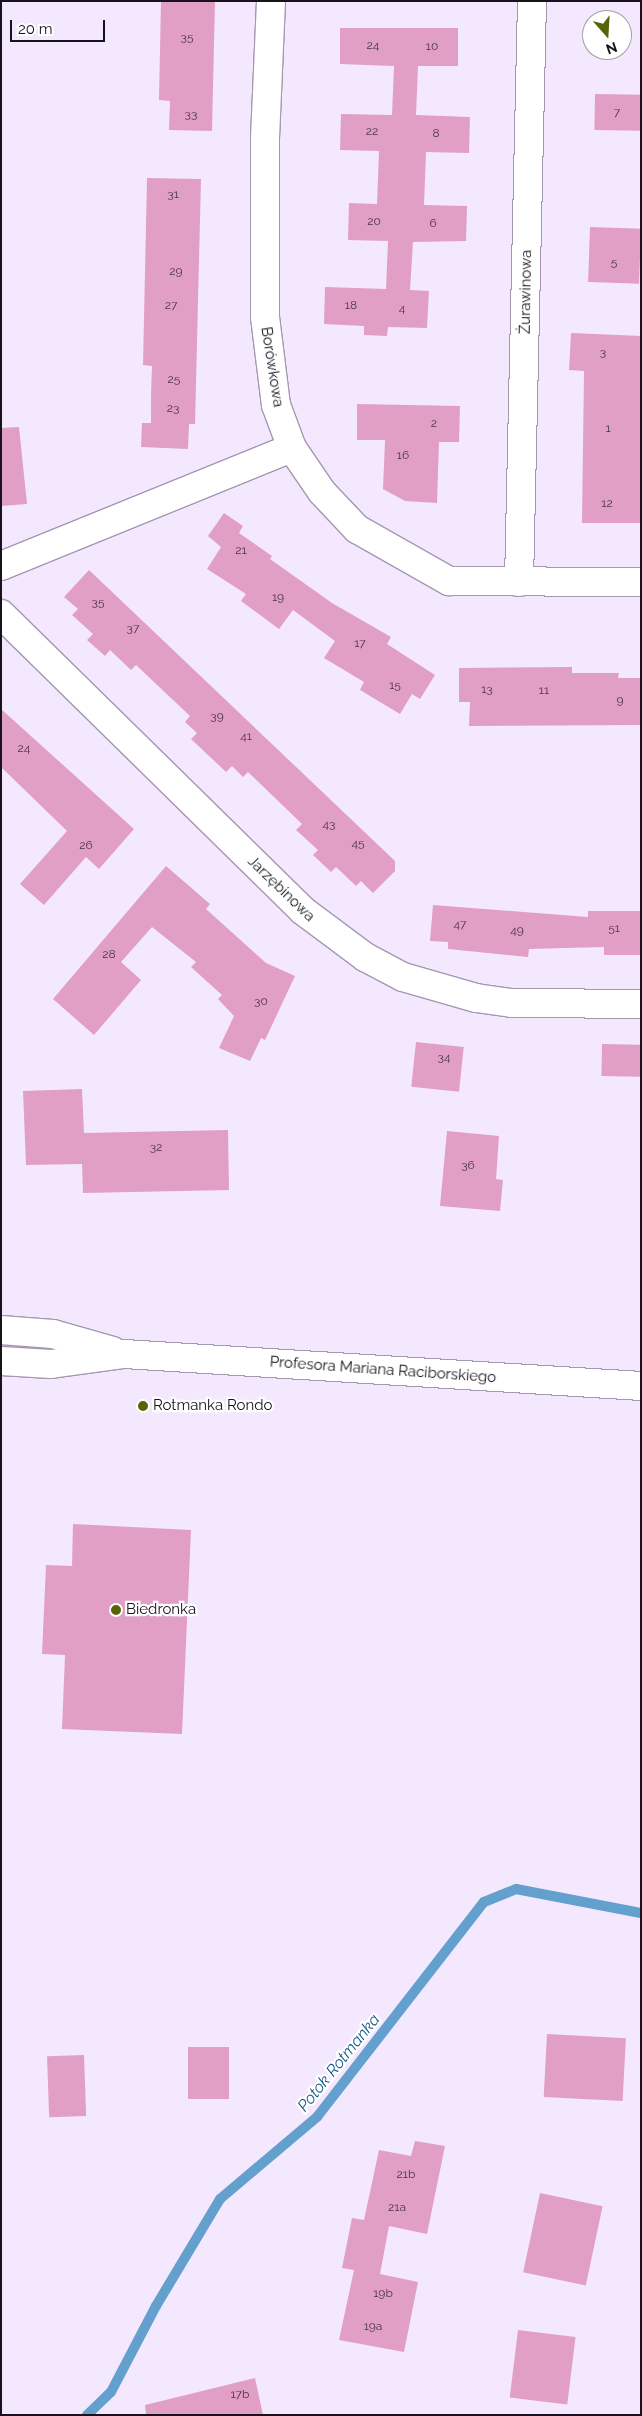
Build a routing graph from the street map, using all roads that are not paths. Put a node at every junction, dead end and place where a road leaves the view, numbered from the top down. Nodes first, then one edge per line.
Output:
1 (271, 1) edge
2 (532, 1) edge
3 (292, 448) junction
4 (1, 566) edge
5 (519, 582) junction
6 (641, 582) edge
7 (1, 614) edge
8 (641, 1004) edge
9 (1, 1330) edge
10 (124, 1354) junction
11 (1, 1361) edge
12 (641, 1386) edge

1 - 3 street, Borówkowa
2 - 5 street, Żurawinowa
3 - 4 street
3 - 5 street, Borówkowa
5 - 6 street, Borówkowa
7 - 8 street, Jarzębinowa
9 - 10 street, Profesora Mariana Raciborskiego
10 - 11 street, Profesora Mariana Raciborskiego
10 - 12 street, Profesora Mariana Raciborskiego

